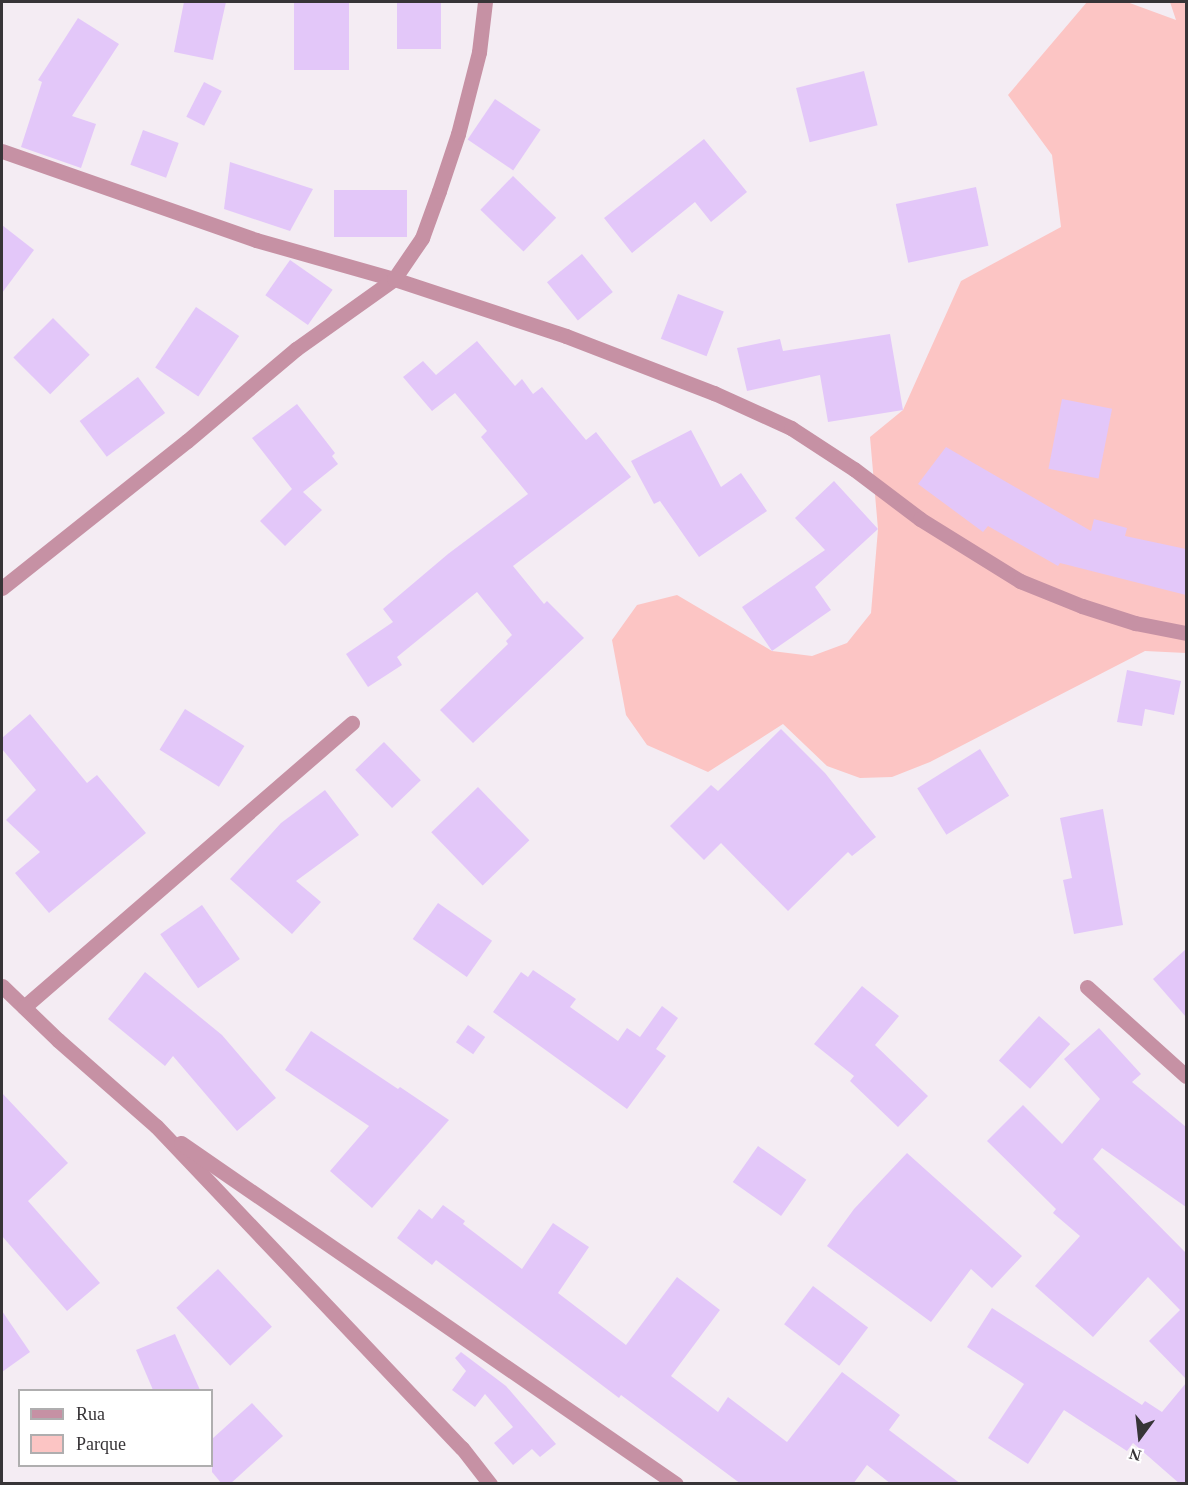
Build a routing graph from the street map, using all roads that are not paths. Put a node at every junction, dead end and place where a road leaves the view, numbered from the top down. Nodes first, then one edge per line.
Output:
1 (485, 2) edge
2 (2, 151) edge
3 (393, 279) junction
4 (2, 588) edge
5 (1186, 633) edge
6 (352, 723) dead end
7 (2, 986) edge
8 (1087, 987) dead end
9 (24, 1007) junction
10 (1186, 1076) edge
11 (156, 1126) junction
12 (490, 1484) edge
13 (676, 1484) edge

1 - 3 street
2 - 3 street
3 - 4 street
3 - 5 street
6 - 9 street
7 - 9 street
8 - 10 street
9 - 11 street
11 - 12 street
11 - 13 street

